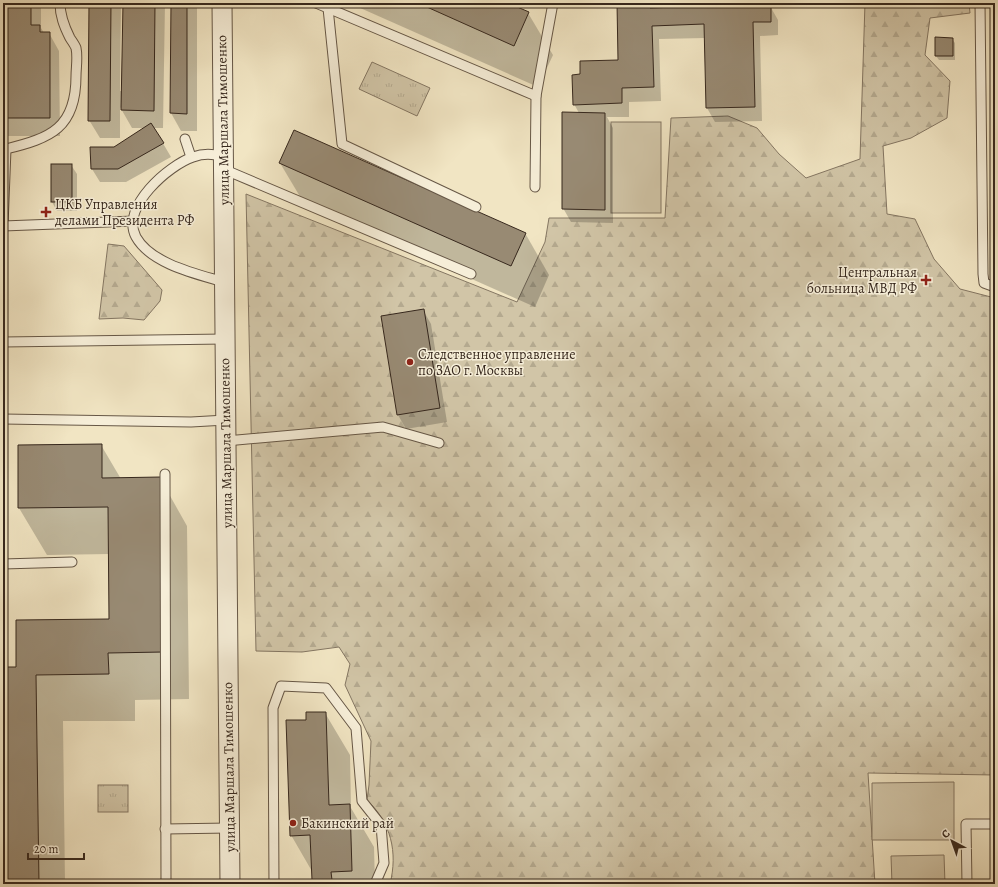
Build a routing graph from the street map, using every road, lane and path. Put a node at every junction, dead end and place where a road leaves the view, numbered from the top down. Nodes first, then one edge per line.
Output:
1 (60, 3) edge
2 (222, 3) edge
3 (316, 3) edge
4 (553, 3) edge
5 (980, 3) edge
6 (328, 8) junction
7 (536, 96) junction
8 (185, 139) dead end
9 (5, 147) edge
10 (192, 157) junction
11 (223, 163) junction
12 (535, 187) dead end
13 (476, 207) dead end
14 (134, 222) junction
15 (470, 274) dead end
16 (224, 282) junction
17 (995, 287) edge
18 (225, 339) junction
19 (3, 342) edge
20 (3, 419) edge
21 (226, 420) junction
22 (226, 441) junction
23 (439, 443) dead end
24 (165, 474) dead end
25 (72, 562) dead end
26 (3, 564) edge
27 (995, 824) edge
28 (229, 828) junction
29 (165, 829) junction
30 (166, 884) edge
31 (230, 884) edge
32 (274, 884) edge
33 (375, 884) edge
34 (967, 884) edge

1 - 9 lane
2 - 11 street, улица Маршала Тимошенко
3 - 6 lane
4 - 7 lane
5 - 17 lane
6 - 7 lane
6 - 13 lane
7 - 12 lane
8 - 10 lane
9 - 14 lane
10 - 11 lane
10 - 14 lane
11 - 15 lane
11 - 16 street, улица Маршала Тимошенко
14 - 16 lane
16 - 18 street, улица Маршала Тимошенко
18 - 19 lane
18 - 21 street, улица Маршала Тимошенко
20 - 21 lane
21 - 22 street, улица Маршала Тимошенко
22 - 23 lane
22 - 28 street, улица Маршала Тимошенко
24 - 29 lane
25 - 26 lane
27 - 34 lane
28 - 29 lane
28 - 31 street, улица Маршала Тимошенко
29 - 30 lane
32 - 33 lane

